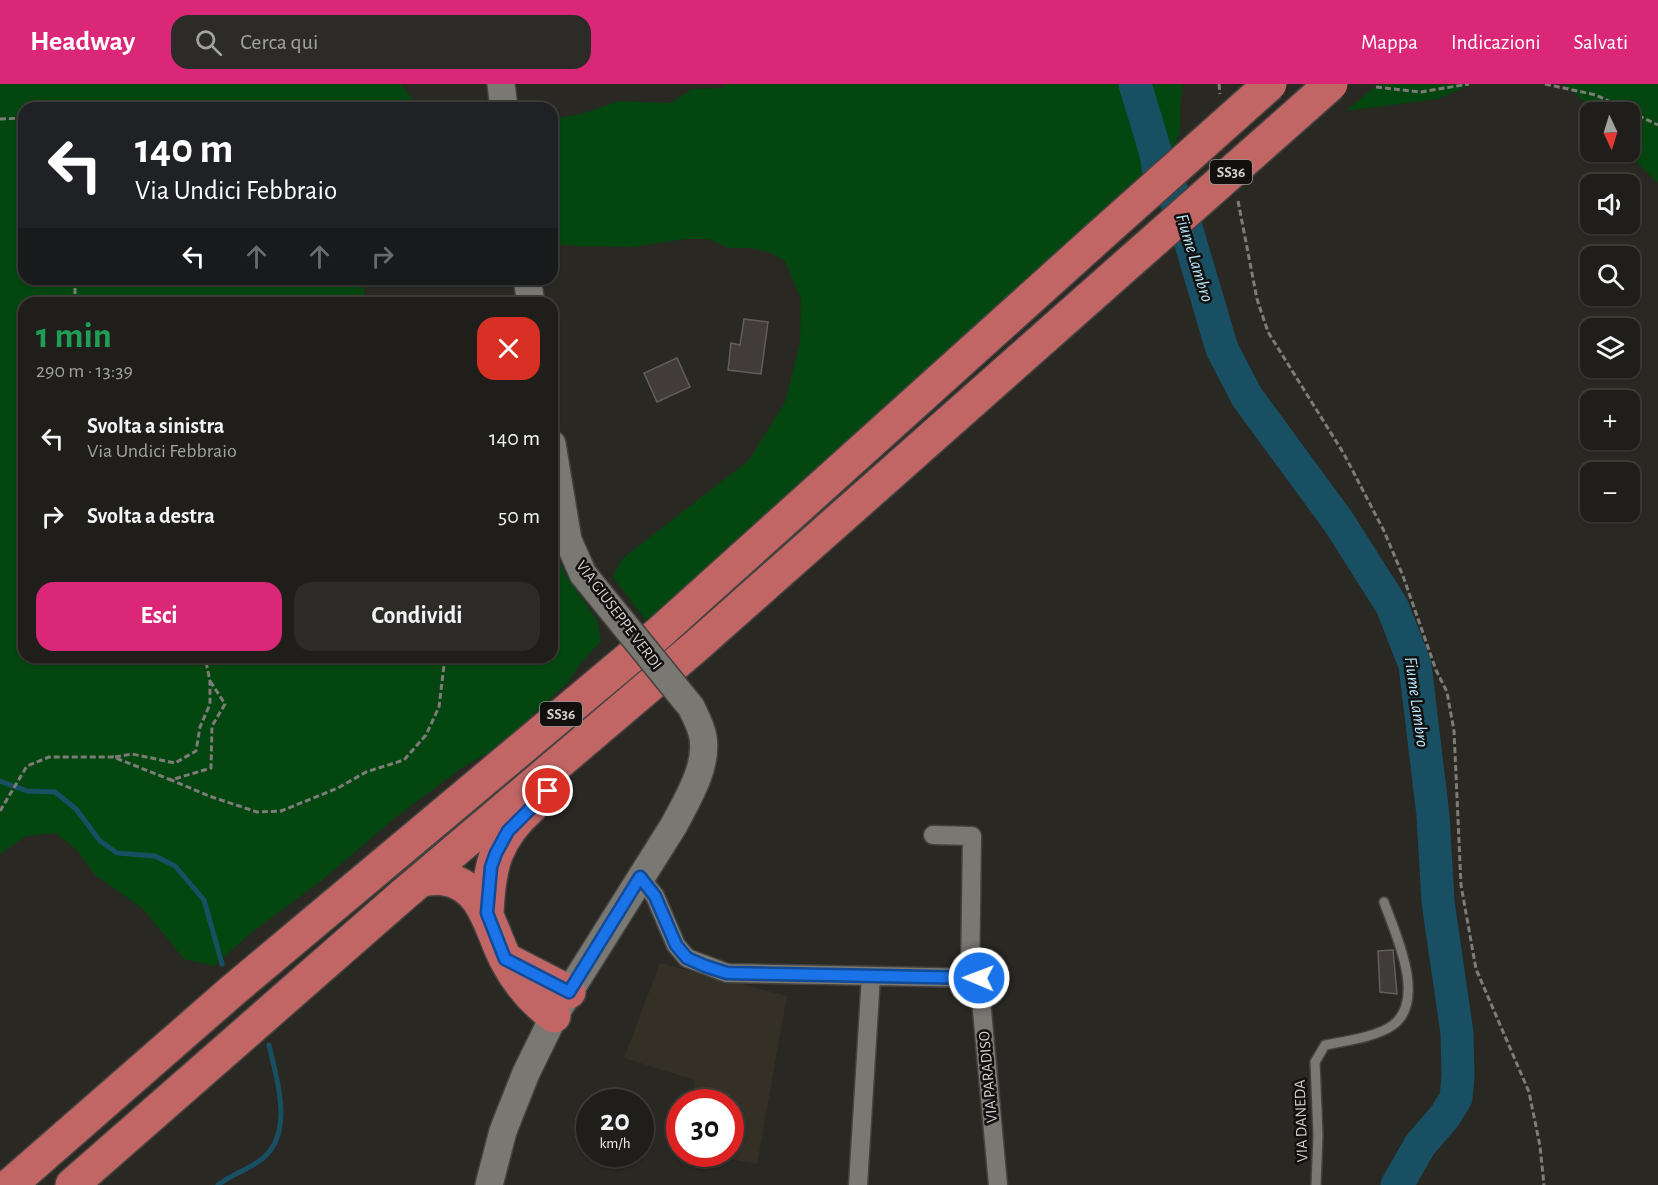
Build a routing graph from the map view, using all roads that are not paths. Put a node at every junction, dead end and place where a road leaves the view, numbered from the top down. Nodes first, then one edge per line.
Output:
1 (501, 84) edge
2 (1270, 84) edge
3 (1331, 84) edge
4 (503, 102) edge
5 (558, 480) edge
6 (694, 648) junction
7 (933, 835) dead end
8 (640, 877) junction
9 (421, 880) junction
10 (1384, 902) dead end
11 (487, 913) junction
12 (871, 976) junction
13 (970, 978) junction
14 (561, 1004) junction
15 (10, 1185) edge
16 (72, 1185) edge
17 (489, 1185) edge
18 (858, 1185) edge
19 (998, 1185) edge
20 (1316, 1185) edge

1 - 4 street
2 - 15 highway, SS36, bridge
3 - 6 highway, SS36, bridge
5 - 8 street, VIA GIUSEPPE VERDI, bridge
6 - 9 highway, SS36
6 - 11 highway
7 - 13 street, VIA PARADISO
8 - 12 street
8 - 14 street, VIA GIUSEPPE VERDI
9 - 11 highway
9 - 16 highway, SS36
10 - 20 lane, VIA DANEDA
11 - 14 highway
12 - 13 street
12 - 18 street
13 - 19 street, VIA PARADISO
14 - 17 street, VIA GIUSEPPE VERDI

